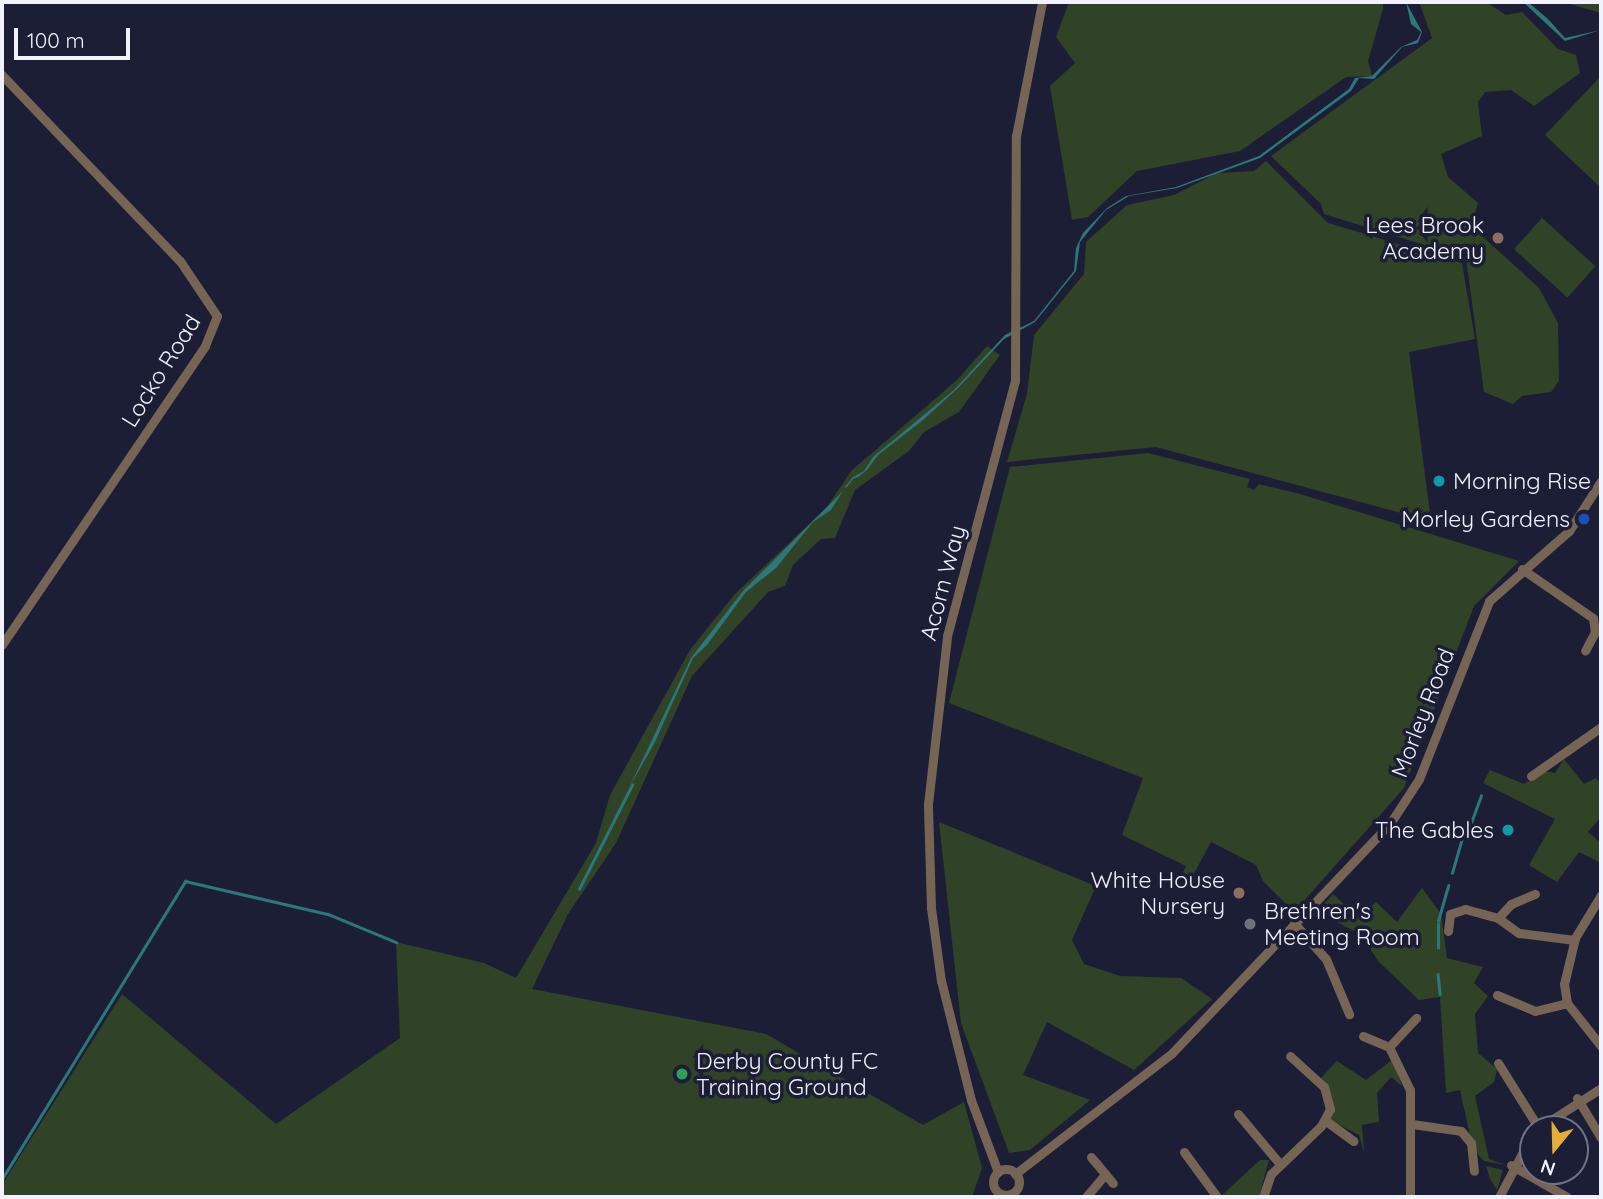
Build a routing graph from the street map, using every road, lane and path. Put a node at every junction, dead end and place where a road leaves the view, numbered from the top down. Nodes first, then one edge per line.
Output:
1 (1042, 2) edge
2 (2, 75) edge
3 (1601, 481) edge
4 (1522, 569) junction
5 (2, 645) edge
6 (1585, 651) dead end
7 (1601, 727) edge
8 (1531, 776) dead end
9 (1535, 894) dead end
10 (1601, 895) edge
11 (1499, 919) junction
12 (1294, 923) junction
13 (1448, 930) dead end
14 (1574, 940) junction
15 (1497, 995) dead end
16 (1567, 1003) junction
17 (1349, 1014) dead end
18 (1416, 1018) dead end
19 (1363, 1036) dead end
20 (1601, 1046) edge
21 (1389, 1047) junction
22 (1290, 1056) dead end
23 (1498, 1063) dead end
24 (1601, 1088) edge
25 (1577, 1098) junction
26 (1238, 1114) dead end
27 (1527, 1115) edge
28 (1555, 1115) edge
29 (1326, 1121) junction
30 (1412, 1124) junction
31 (1601, 1138) edge
32 (1354, 1141) dead end
33 (1184, 1152) dead end
34 (1519, 1154) edge
35 (1091, 1157) dead end
36 (1280, 1164) junction
37 (1511, 1165) junction
38 (1474, 1171) dead end
39 (998, 1172) junction
40 (1016, 1174) junction
41 (1105, 1174) junction
42 (1113, 1183) dead end
43 (992, 1194) edge
44 (1015, 1195) edge
45 (1086, 1197) edge
46 (1217, 1197) edge
47 (1263, 1197) edge
48 (1410, 1197) edge
49 (1499, 1197) edge
50 (1567, 1197) edge

1 - 39 street, Acorn Way
2 - 5 street, Locko Road
3 - 4 street, Morley Road
4 - 6 street
4 - 12 street, Morley Road
7 - 8 street
9 - 11 street
10 - 14 street
11 - 13 street
11 - 14 street
12 - 17 street
12 - 40 street, Morley Road
14 - 16 street
15 - 16 street
16 - 20 street
18 - 21 street
19 - 21 street
21 - 30 street
22 - 29 street
23 - 27 street
24 - 25 street
25 - 28 street
25 - 31 street
26 - 36 street
29 - 32 street
29 - 36 street
30 - 38 street
30 - 48 street
33 - 46 street
34 - 37 street
35 - 41 street
36 - 47 street
37 - 49 street
37 - 50 street
39 - 40 street
39 - 43 street
40 - 44 street
41 - 42 street
41 - 45 street
43 - 44 street

